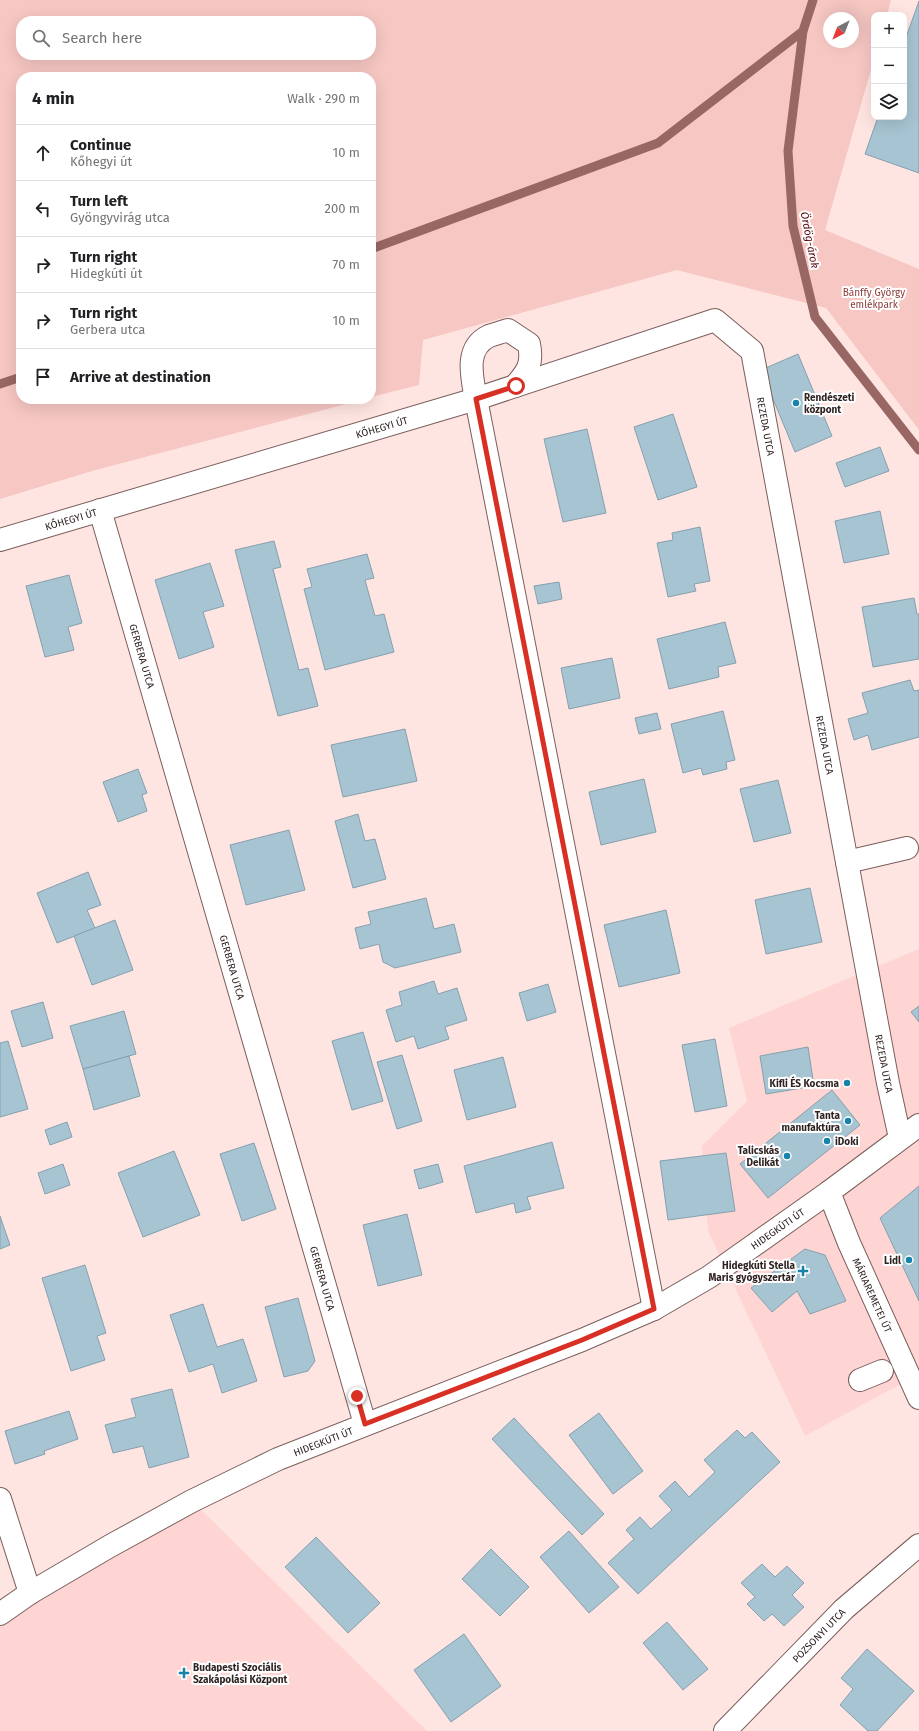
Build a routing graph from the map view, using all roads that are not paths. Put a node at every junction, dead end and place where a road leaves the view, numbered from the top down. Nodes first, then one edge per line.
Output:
1 (752, 351) joint
2 (516, 386) junction
3 (476, 399) junction
4 (100, 510) junction
5 (0, 540) edge
6 (907, 848) dead end
7 (847, 862) junction
8 (919, 1124) edge
9 (900, 1138) junction
10 (829, 1192) junction
11 (654, 1309) junction
12 (882, 1371) dead end
13 (860, 1380) dead end
14 (919, 1398) edge
15 (365, 1424) junction
16 (0, 1499) edge
17 (919, 1545) edge
18 (30, 1593) junction
19 (0, 1614) edge
20 (725, 1731) edge

1 - 2 street, KŐHEGYI ÚT
1 - 7 street, REZEDA UTCA
2 - 3 street, KŐHEGYI ÚT
2 - 3 street
3 - 4 street, KŐHEGYI ÚT
3 - 11 street
4 - 5 street, KŐHEGYI ÚT
4 - 15 street, GERBERA UTCA
6 - 7 street
7 - 9 street, REZEDA UTCA
8 - 9 street, HIDEGKÚTI ÚT
9 - 10 street, HIDEGKÚTI ÚT
10 - 11 street, HIDEGKÚTI ÚT
10 - 14 street, MÁRIAREMETEI ÚT
11 - 15 street, HIDEGKÚTI ÚT
12 - 13 street
15 - 18 street, HIDEGKÚTI ÚT
16 - 18 street
17 - 20 street, POZSONYI UTCA
18 - 19 street, HIDEGKÚTI ÚT

